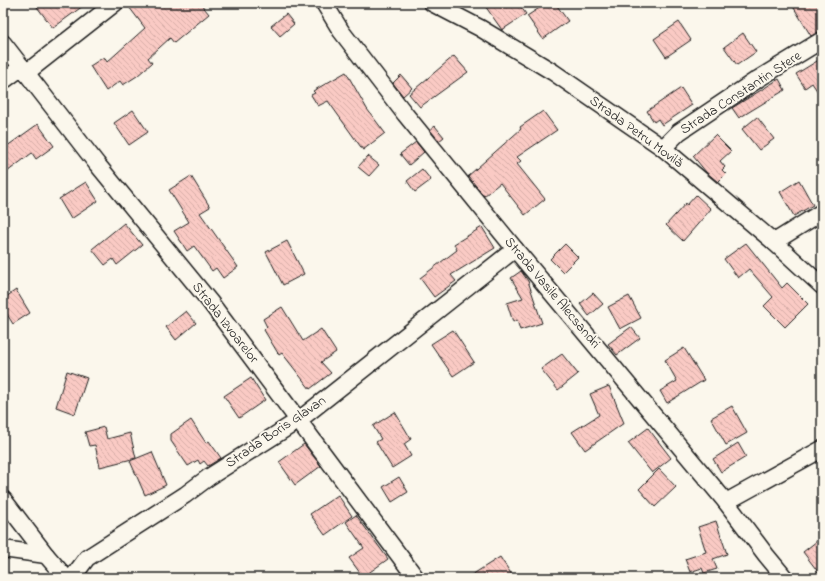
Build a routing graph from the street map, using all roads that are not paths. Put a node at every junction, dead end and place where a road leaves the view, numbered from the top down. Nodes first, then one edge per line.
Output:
1 (115, 3) edge
2 (324, 3) edge
3 (432, 3) edge
4 (822, 40) edge
5 (3, 43) edge
6 (24, 70) junction
7 (3, 81) edge
8 (663, 148) junction
9 (822, 212) edge
10 (774, 242) junction
11 (515, 250) junction
12 (822, 286) edge
13 (299, 420) junction
14 (822, 449) edge
15 (3, 499) edge
16 (726, 502) junction
17 (3, 549) edge
18 (46, 555) junction
19 (66, 578) edge
20 (72, 578) edge
21 (416, 578) edge
22 (785, 578) edge

1 - 6 street
2 - 11 street, Strada Vasile Alecsandri
3 - 8 street, Strada Petru Movilă
4 - 8 street, Strada Constantin Stere
5 - 6 street, Strada Izvoarelor
6 - 7 street
6 - 13 street, Strada Izvoarelor
8 - 10 street, Strada Petru Movilă
9 - 10 street
10 - 12 street, Strada Petru Movilă
11 - 13 street, Strada Boris Glavan
11 - 16 street, Strada Vasile Alecsandri
13 - 20 street, Strada Boris Glavan
13 - 21 street, Strada Izvoarelor
14 - 16 street
15 - 18 street
16 - 22 street, Strada Vasile Alecsandri
17 - 18 street
18 - 19 street

